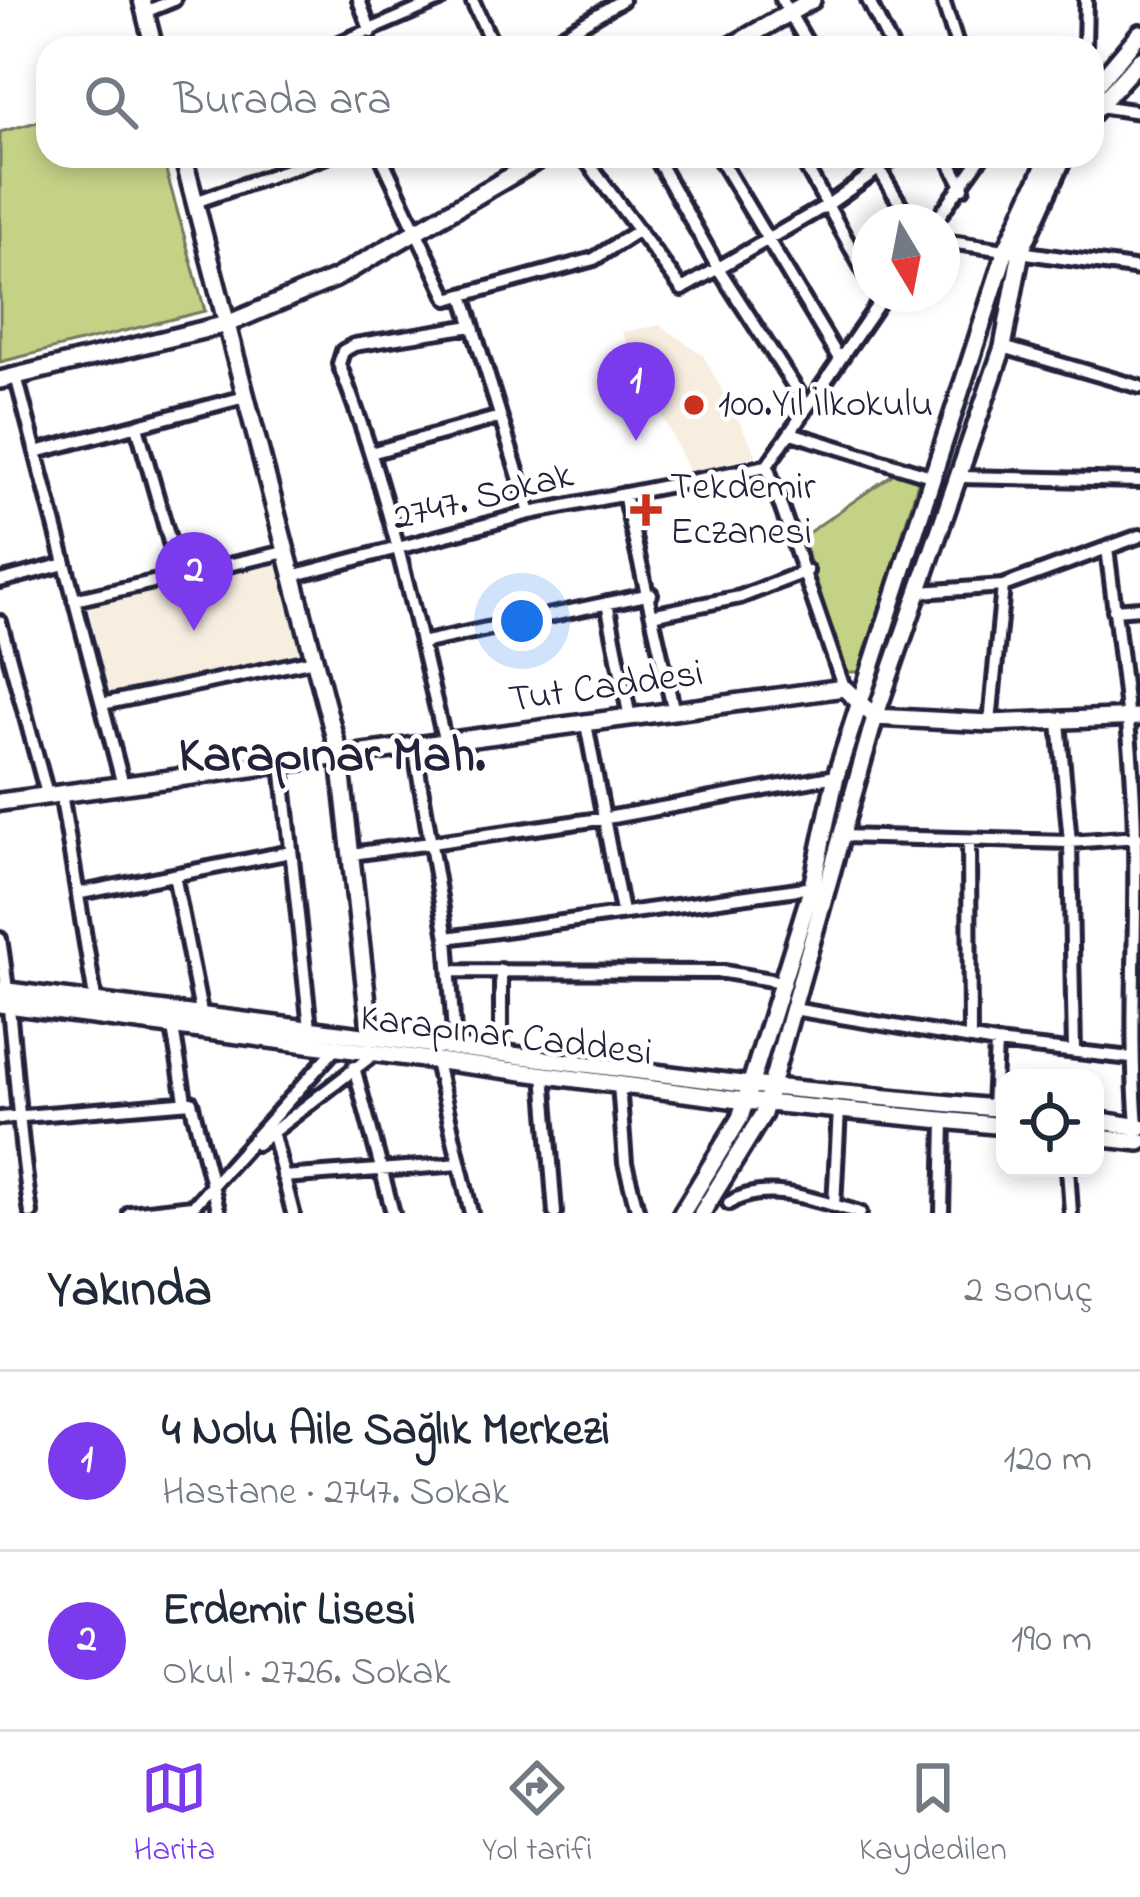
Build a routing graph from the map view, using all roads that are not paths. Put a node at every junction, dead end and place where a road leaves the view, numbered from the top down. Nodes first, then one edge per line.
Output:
1 (174, 0) edge
2 (359, 0) edge
3 (440, 0) edge
4 (472, 0) edge
5 (622, 0) edge
6 (812, 0) edge
7 (868, 0) edge
8 (943, 0) edge
9 (1086, 0) edge
10 (143, 6) edge
11 (787, 7) edge
12 (371, 32) junction
13 (1140, 33) edge
14 (151, 36) edge
15 (360, 36) edge
16 (488, 36) edge
17 (561, 36) edge
18 (746, 36) edge
19 (803, 36) edge
20 (886, 36) edge
21 (954, 36) edge
22 (1085, 36) edge
23 (1140, 60) edge
24 (1104, 81) edge
25 (1104, 86) edge
26 (1104, 97) edge
27 (1140, 112) edge
28 (186, 168) edge
29 (293, 168) edge
30 (387, 168) edge
31 (525, 168) edge
32 (592, 168) edge
33 (662, 168) edge
34 (725, 168) edge
35 (807, 168) edge
36 (882, 168) edge
37 (953, 168) edge
38 (976, 168) edge
39 (1044, 168) edge
40 (1058, 168) edge
41 (879, 170) junction
42 (964, 188) junction
43 (195, 202) junction
44 (829, 204) junction
45 (900, 204) edge
46 (950, 204) edge
47 (639, 230) junction
48 (418, 231) junction
49 (765, 241) junction
50 (960, 244) edge
51 (852, 248) edge
52 (1013, 251) junction
53 (718, 268) junction
54 (1140, 269) edge
55 (464, 298) junction
56 (869, 312) edge
57 (227, 324) junction
58 (472, 326) junction
59 (1003, 347) junction
60 (838, 357) junction
61 (8, 378) edge
62 (1140, 387) edge
63 (244, 397) junction
64 (805, 403) junction
65 (500, 417) junction
66 (137, 426) junction
67 (791, 433) junction
68 (36, 452) junction
69 (374, 452) junction
70 (767, 466) junction
71 (934, 477) junction
72 (962, 477) junction
73 (1140, 481) edge
74 (624, 494) junction
75 (530, 513) junction
76 (1140, 536) edge
77 (1107, 548) junction
78 (402, 549) junction
79 (285, 552) junction
80 (65, 564) junction
81 (807, 571) junction
82 (179, 574) junction
83 (292, 576) junction
84 (0, 581) edge
85 (1003, 586) junction
86 (920, 592) junction
87 (651, 594) junction
88 (74, 600) junction
89 (608, 603) junction
90 (1140, 608) edge
91 (1114, 610) junction
92 (656, 614) junction
93 (0, 622) edge
94 (421, 643) junction
95 (314, 660) junction
96 (844, 688) junction
97 (862, 701) junction
98 (102, 704) junction
99 (674, 712) junction
100 (875, 717) junction
101 (630, 718) junction
102 (1135, 718) edge
103 (1059, 722) junction
104 (990, 723) junction
105 (586, 724) junction
106 (445, 743) junction
107 (414, 746) junction
108 (340, 758) junction
109 (282, 764) junction
110 (836, 776) junction
111 (123, 785) junction
112 (54, 793) junction
113 (0, 802) edge
114 (607, 818) junction
115 (841, 836) junction
116 (1138, 837) edge
117 (969, 841) junction
118 (1070, 842) junction
119 (428, 844) junction
120 (292, 852) junction
121 (352, 854) junction
122 (173, 875) junction
123 (812, 886) junction
124 (80, 893) junction
125 (622, 912) junction
126 (1138, 916) edge
127 (447, 938) junction
128 (0, 939) edge
129 (501, 970) junction
130 (452, 971) junction
131 (782, 982) junction
132 (5, 998) edge
133 (96, 1004) junction
134 (793, 1009) junction
135 (202, 1018) junction
136 (1135, 1022) edge
137 (172, 1028) junction
138 (310, 1028) junction
139 (970, 1039) junction
140 (996, 1043) junction
141 (373, 1046) junction
142 (455, 1046) junction
143 (336, 1048) junction
144 (1074, 1051) junction
145 (501, 1053) junction
146 (1131, 1058) junction
147 (436, 1062) junction
148 (354, 1067) junction
149 (997, 1069) edge
150 (544, 1074) junction
151 (619, 1084) junction
152 (748, 1093) junction
153 (767, 1094) junction
154 (188, 1101) junction
155 (996, 1108) edge
156 (839, 1109) junction
157 (15, 1117) junction
158 (0, 1118) edge
159 (944, 1121) junction
160 (1104, 1122) edge
161 (996, 1125) edge
162 (272, 1131) junction
163 (1139, 1132) edge
164 (1104, 1136) edge
165 (460, 1164) junction
166 (382, 1171) junction
167 (283, 1177) junction
168 (1069, 1177) edge
169 (211, 1187) junction
170 (725, 1203) edge
171 (834, 1206) junction
172 (191, 1209) edge
173 (31, 1213) edge
174 (130, 1213) edge
175 (219, 1213) edge
176 (293, 1213) edge
177 (393, 1213) edge
178 (471, 1213) edge
179 (555, 1213) edge
180 (638, 1213) edge
181 (682, 1213) edge
182 (702, 1213) edge
183 (860, 1213) edge
184 (942, 1213) edge
185 (1071, 1213) edge

1 - 10 street
2 - 12 street
3 - 12 street
4 - 16 street
5 - 17 street
6 - 11 main road
7 - 20 street
8 - 21 street
9 - 22 street
10 - 14 main road
11 - 18 main road
11 - 19 street
12 - 15 street
13 - 24 main road
23 - 25 main road
26 - 27 street
28 - 43 main road
29 - 43 street
30 - 48 street
31 - 48 main road
32 - 47 street
33 - 53 street
34 - 49 street
35 - 44 street
36 - 41 street
37 - 42 street
38 - 42 street
39 - 52 main road
40 - 52 main road
41 - 44 street
41 - 45 street
42 - 46 street
43 - 57 main road
44 - 49 street
44 - 51 street
47 - 53 street
47 - 55 street
48 - 55 street
48 - 57 main road
49 - 53 street
49 - 60 street
50 - 52 street
52 - 54 street
52 - 59 main road
52 - 71 main road
53 - 64 street
55 - 58 street
56 - 60 street
57 - 61 main road
57 - 63 main road
58 - 65 street
58 - 69 street
59 - 62 street
59 - 72 main road
60 - 64 street
61 - 68 street
63 - 66 street
63 - 79 main road
64 - 67 street
65 - 69 street
65 - 75 street
66 - 68 street
66 - 82 street
67 - 70 street
67 - 71 street
68 - 80 street
69 - 78 street
70 - 74 street, 2747. Sokak
70 - 81 street
71 - 97 main road
72 - 73 street
72 - 86 main road
74 - 75 street, 2747. Sokak
74 - 87 street
75 - 78 street, 2747. Sokak
76 - 77 street
77 - 85 street
77 - 91 street
78 - 83 street, 2747. Sokak
78 - 94 street
79 - 82 street
79 - 83 main road
80 - 84 street
80 - 88 street
81 - 92 street
81 - 96 street
82 - 88 street
83 - 95 main road
85 - 86 street
85 - 104 street
86 - 100 main road
87 - 89 street
87 - 92 street
88 - 98 street
89 - 94 street
89 - 101 street
90 - 91 street
91 - 102 street
92 - 99 street
93 - 112 street
94 - 106 street
95 - 98 street
95 - 108 main road
96 - 97 main road
96 - 99 main road, Tut Caddesi
97 - 100 main road
97 - 110 main road
98 - 111 street
99 - 101 main road, Tut Caddesi
100 - 104 main road
100 - 115 main road
101 - 105 main road, Tut Caddesi
102 - 103 main road
102 - 116 street
103 - 104 main road
103 - 118 street
105 - 106 main road, Tut Caddesi
105 - 114 street
106 - 107 main road, Tut Caddesi
107 - 108 main road, Tut Caddesi
107 - 119 street
108 - 109 main road, Tut Caddesi
108 - 121 main road
109 - 111 main road, Tut Caddesi
109 - 120 street
110 - 114 street
110 - 123 main road
111 - 112 main road, Tut Caddesi
112 - 113 main road, Tut Caddesi
112 - 124 street
114 - 119 street
114 - 125 street
115 - 117 street
115 - 134 main road
116 - 118 street
116 - 126 street
117 - 118 street
117 - 139 street
118 - 144 street
119 - 121 street
119 - 127 street
120 - 122 street
120 - 138 street
121 - 141 main road
122 - 124 street
122 - 135 street
123 - 125 street
123 - 131 main road
124 - 133 street
125 - 127 street
126 - 136 street
127 - 130 street
128 - 132 street
129 - 130 street
129 - 131 street
129 - 145 street
130 - 142 street
131 - 152 main road
132 - 133 main road, Karapınar Caddesi
132 - 137 main road, Karapınar Caddesi
132 - 157 street
133 - 135 main road, Karapınar Caddesi
134 - 139 street
134 - 153 main road
135 - 138 main road, Karapınar Caddesi
136 - 146 street
137 - 143 main road, Karapınar Caddesi
137 - 154 street
138 - 141 main road, Karapınar Caddesi
139 - 140 street
140 - 144 street
140 - 149 street
141 - 142 main road, Karapınar Caddesi
141 - 143 main road, Karapınar Caddesi
141 - 147 main road, Karapınar Caddesi
141 - 148 street
142 - 145 main road, Karapınar Caddesi
143 - 169 street
144 - 146 street
145 - 152 main road, Karapınar Caddesi
146 - 163 street
147 - 150 main road, Karapınar Caddesi
147 - 165 street
148 - 162 street
148 - 166 street
150 - 151 main road, Karapınar Caddesi
150 - 179 street
151 - 152 main road, Karapınar Caddesi
151 - 180 street
152 - 153 main road, Karapınar Caddesi
152 - 181 main road
153 - 155 main road, Karapınar Caddesi
153 - 156 main road, Karapınar Caddesi
153 - 170 main road
154 - 157 street
154 - 169 street
156 - 159 main road, Karapınar Caddesi
156 - 171 street
157 - 158 street
157 - 173 street
159 - 161 main road, Karapınar Caddesi
159 - 184 street
160 - 163 main road
162 - 167 street
162 - 169 street
163 - 164 main road
165 - 166 street
165 - 178 street
166 - 167 street
166 - 177 street
167 - 176 street
168 - 185 street
169 - 172 street
169 - 175 street
170 - 171 street
170 - 182 main road
171 - 183 street
172 - 174 street

